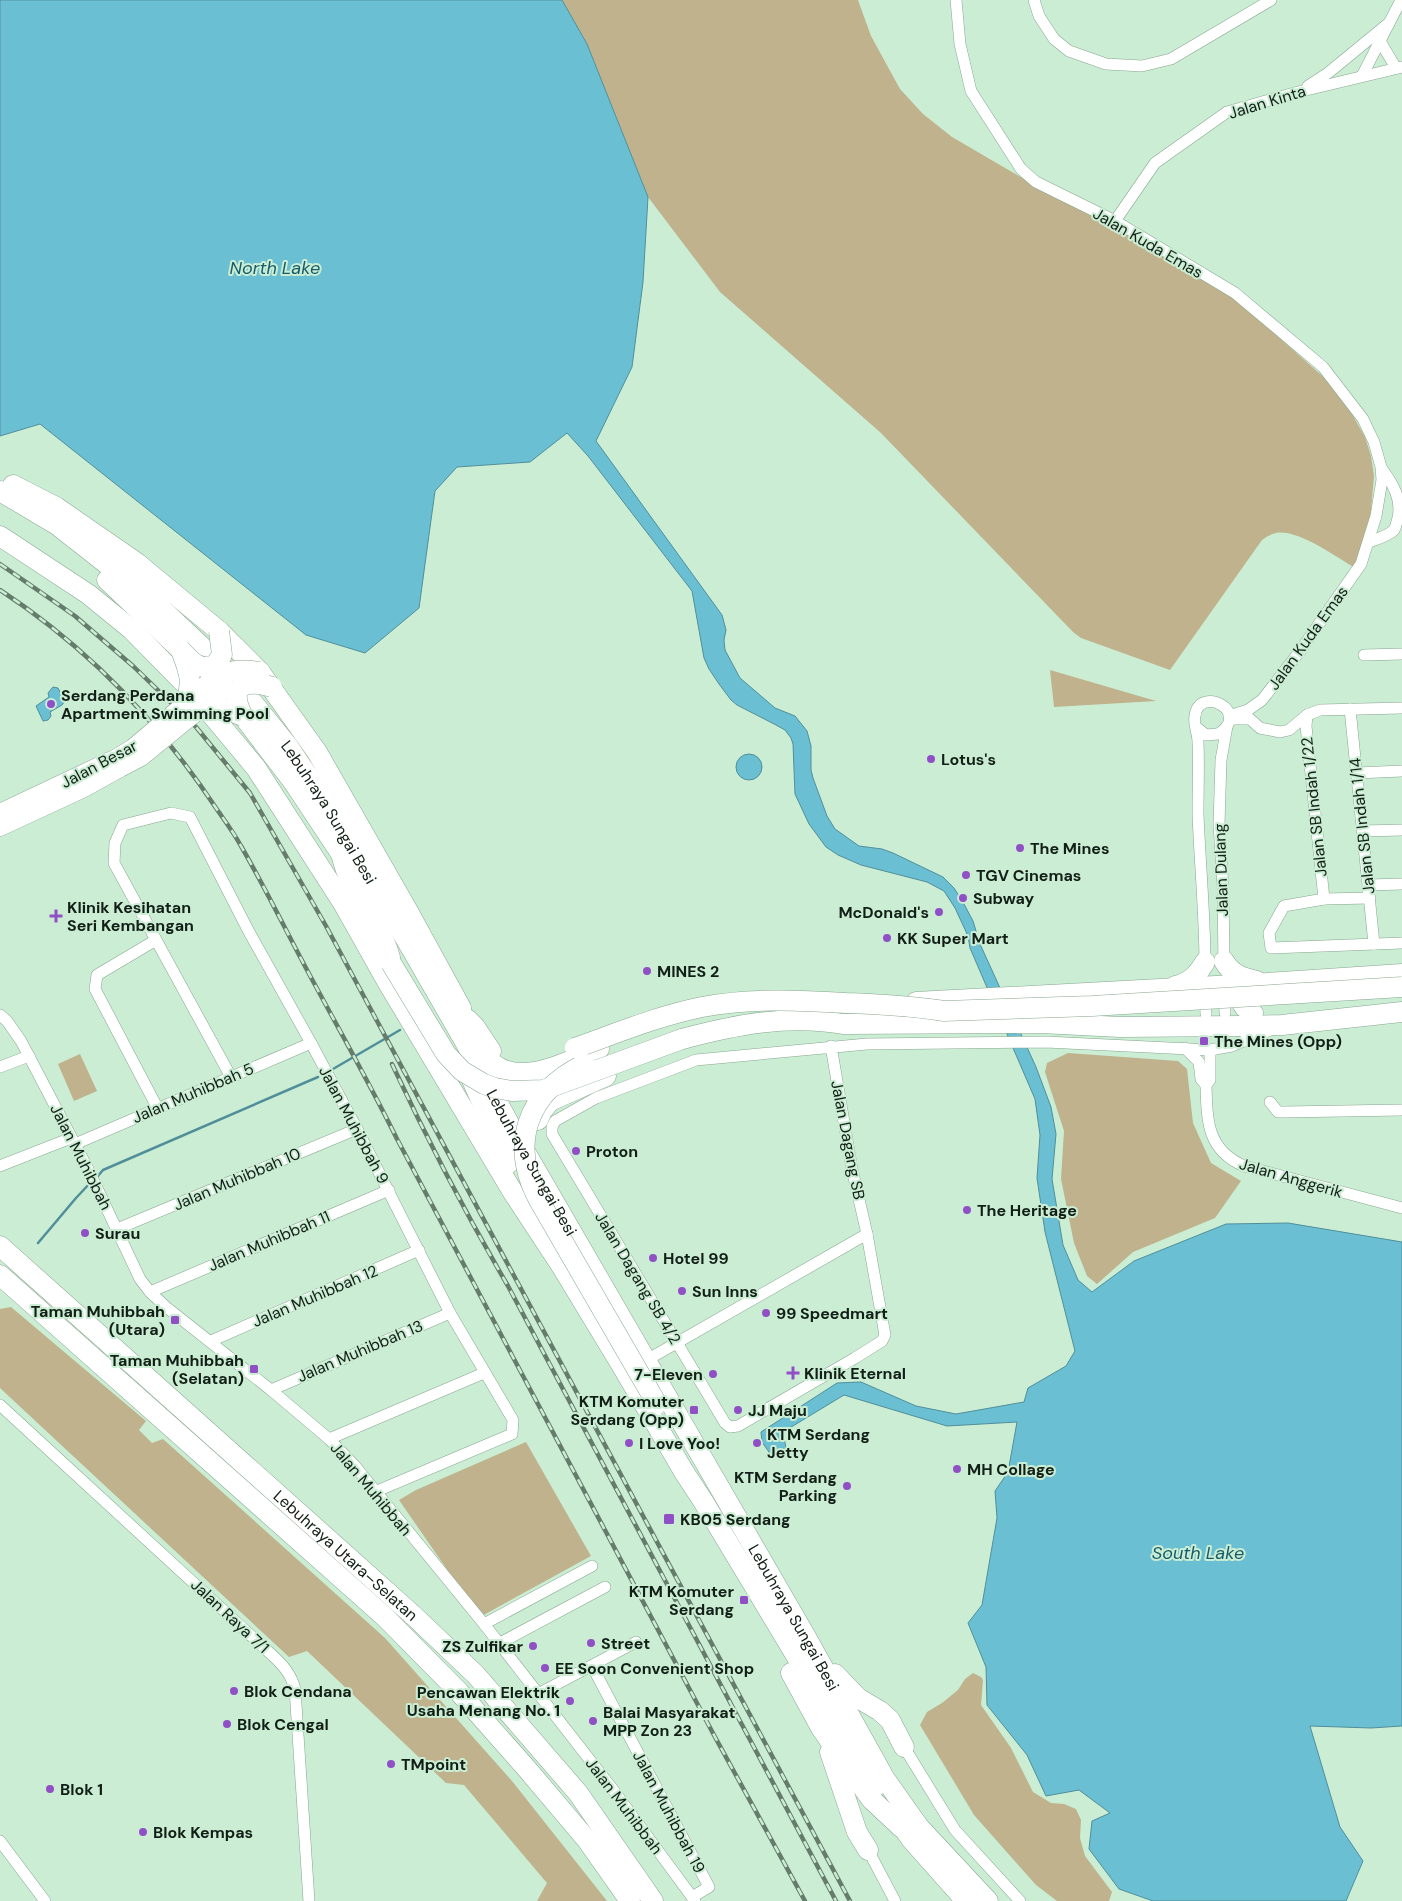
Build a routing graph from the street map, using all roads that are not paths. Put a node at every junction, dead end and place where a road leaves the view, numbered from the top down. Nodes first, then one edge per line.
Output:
1 (956, 0) edge
2 (1034, 0) edge
3 (1271, 0) edge
4 (1401, 0) edge
5 (1389, 23) junction
6 (1380, 41) junction
7 (1399, 68) edge
8 (1362, 76) junction
9 (1298, 92) junction
10 (1115, 221) junction
11 (1381, 467) junction
12 (0, 478) edge
13 (0, 491) edge
14 (0, 507) edge
15 (0, 536) edge
16 (1369, 542) junction
17 (219, 631) junction
18 (180, 649) junction
19 (1402, 654) edge
20 (1364, 655) dead end
21 (266, 679) junction
22 (210, 680) joint
23 (193, 706) junction
24 (1350, 708) junction
25 (1402, 708) edge
26 (1307, 715) junction
27 (243, 716) junction
28 (1228, 720) junction
29 (1196, 727) junction
30 (118, 764) junction
31 (1402, 770) edge
32 (1357, 772) junction
33 (275, 796) junction
34 (0, 813) edge
35 (0, 827) edge
36 (1402, 830) edge
37 (1363, 831) junction
38 (341, 856) junction
39 (384, 871) junction
40 (1402, 884) edge
41 (1369, 885) junction
42 (1203, 888) junction
43 (1222, 888) junction
44 (1370, 898) junction
45 (1324, 900) junction
46 (404, 936) junction
47 (156, 940) junction
48 (1402, 943) edge
49 (1374, 944) junction
50 (1214, 961) junction
51 (391, 963) junction
52 (1402, 974) edge
53 (1259, 984) junction
54 (1215, 986) junction
55 (1164, 988) junction
56 (1402, 988) edge
57 (1402, 1004) edge
58 (944, 1011) junction
59 (1402, 1012) edge
60 (1253, 1013) junction
61 (1215, 1014) junction
62 (0, 1015) edge
63 (1165, 1015) junction
64 (467, 1019) junction
65 (843, 1024) junction
66 (1282, 1025) junction
67 (1043, 1032) junction
68 (311, 1043) junction
69 (831, 1046) junction
70 (1185, 1048) junction
71 (1210, 1050) junction
72 (29, 1056) junction
73 (0, 1067) edge
74 (230, 1077) junction
75 (1206, 1085) junction
76 (1270, 1102) dead end
77 (158, 1108) junction
78 (1402, 1110) edge
79 (357, 1129) junction
80 (73, 1141) junction
81 (0, 1166) edge
82 (388, 1190) junction
83 (548, 1190) junction
84 (1402, 1208) edge
85 (117, 1229) junction
86 (867, 1234) junction
87 (0, 1246) edge
88 (420, 1250) junction
89 (562, 1267) junction
90 (0, 1276) edge
91 (150, 1292) junction
92 (450, 1313) junction
93 (210, 1341) junction
94 (677, 1343) junction
95 (645, 1362) junction
96 (484, 1373) junction
97 (271, 1390) junction
98 (0, 1405) edge
99 (730, 1427) joint
100 (329, 1440) junction
101 (377, 1491) junction
102 (703, 1501) junction
103 (727, 1541) junction
104 (592, 1566) dead end
105 (605, 1587) dead end
106 (484, 1624) junction
107 (636, 1642) dead end
108 (498, 1644) junction
109 (810, 1644) junction
110 (592, 1666) junction
111 (538, 1694) junction
112 (821, 1728) junction
113 (904, 1747) junction
114 (885, 1779) junction
115 (872, 1800) junction
116 (904, 1830) junction
117 (0, 1841) edge
118 (868, 1850) junction
119 (693, 1899) edge
120 (45, 1901) edge
121 (309, 1901) edge
122 (630, 1901) edge
123 (653, 1901) edge
124 (895, 1901) edge
125 (966, 1901) edge
126 (988, 1901) edge
127 (1020, 1901) edge

1 - 10 street, Jalan Kuda Emas
2 - 3 street
4 - 5 street
5 - 6 street
5 - 9 street
6 - 7 street
6 - 8 street
7 - 8 street, Jalan Kinta
8 - 9 street, Jalan Kinta
9 - 10 street, Jalan Kinta
10 - 11 street, Jalan Kuda Emas
11 - 16 street, Jalan Kuda Emas
11 - 16 street, Jalan Kuda Emas
12 - 17 highway
13 - 46 highway, Lebuhraya Sungai Besi
14 - 18 highway
15 - 33 highway, Lebuhraya Sungai Besi
16 - 28 street, Jalan Kuda Emas
17 - 18 highway, bridge
17 - 21 highway
18 - 23 highway, bridge
19 - 20 street
21 - 22 highway, bridge
21 - 27 highway, bridge
21 - 39 highway
22 - 23 main road, Jalan Besar, bridge
23 - 27 highway, bridge
23 - 30 main road, Jalan Besar, bridge
24 - 25 street
24 - 26 street
24 - 32 street, Jalan SB Indah 1/14
26 - 28 street
26 - 45 street, Jalan SB Indah 1/22
27 - 38 highway
28 - 29 street
28 - 29 street
28 - 43 street, Jalan Dulang
29 - 42 street, Jalan Dulang
30 - 34 main road, Jalan Besar
30 - 35 main road, Jalan Besar
31 - 32 street
32 - 37 street, Jalan SB Indah 1/14
33 - 51 highway
33 - 89 highway, Lebuhraya Sungai Besi
36 - 37 street
37 - 41 street, Jalan SB Indah 1/14
38 - 51 highway
38 - 89 highway
39 - 46 highway
39 - 64 highway
40 - 41 street
41 - 44 street, Jalan SB Indah 1/14
42 - 43 street
42 - 50 street, Jalan Dulang
43 - 50 street, Jalan Dulang
44 - 45 street
44 - 49 street, Jalan SB Indah 1/14
45 - 49 street
46 - 83 highway, Lebuhraya Sungai Besi
47 - 68 street, Jalan Muhibbah 9
47 - 74 street
47 - 77 street
48 - 49 street
50 - 53 highway
50 - 54 street, Jalan Dulang
50 - 54 street, Jalan Dulang
50 - 55 highway
51 - 65 highway, bridge
52 - 53 highway
53 - 54 highway
53 - 60 highway
54 - 55 highway
54 - 61 street, Jalan Dulang
54 - 61 street, Jalan Dulang
55 - 63 highway
55 - 64 highway
56 - 58 highway, bridge
57 - 60 highway
58 - 64 highway, bridge
58 - 103 highway, bridge
59 - 66 highway
60 - 61 highway
61 - 63 highway
62 - 72 street, Jalan Muhibbah
63 - 67 highway
65 - 67 highway
65 - 83 highway
66 - 67 highway
66 - 71 street
67 - 69 street
67 - 70 street
68 - 74 street, Jalan Muhibbah 5
68 - 79 street, Jalan Muhibbah 9
69 - 86 street, Jalan Dagang SB
69 - 94 street, Jalan Dagang SB 4/2
70 - 71 street
70 - 75 street, Jalan Anggerik
71 - 75 street, Jalan Anggerik
72 - 73 street
72 - 80 street, Jalan Muhibbah
74 - 77 street, Jalan Muhibbah 5
75 - 84 street, Jalan Anggerik
76 - 78 street
77 - 80 street, Jalan Muhibbah 5
79 - 82 street, Jalan Muhibbah 9
79 - 85 street, Jalan Muhibbah 10
80 - 81 street, Jalan Muhibbah 5
80 - 85 street, Jalan Muhibbah
82 - 88 street, Jalan Muhibbah 9
82 - 91 street, Jalan Muhibbah 11
83 - 95 highway, Lebuhraya Sungai Besi
85 - 91 street, Jalan Muhibbah
86 - 94 street
86 - 99 street, Jalan Dagang SB
87 - 123 highway, Lebuhraya Utara–Selatan
88 - 92 street, Jalan Muhibbah 9
88 - 93 street, Jalan Muhibbah 12
89 - 102 highway, Lebuhraya Sungai Besi
90 - 122 highway, Lebuhraya Utara–Selatan
91 - 93 street, Jalan Muhibbah
92 - 96 street, Jalan Muhibbah 9
92 - 97 street, Jalan Muhibbah 13
93 - 97 street, Jalan Muhibbah
94 - 95 street
94 - 99 street, Jalan Dagang SB 4/2
95 - 109 highway, Lebuhraya Sungai Besi
96 - 100 street
96 - 101 street, Jalan Muhibbah 9
97 - 100 street, Jalan Muhibbah
98 - 121 street, Jalan Raya 7/1
100 - 101 street, Jalan Muhibbah
101 - 106 street, Jalan Muhibbah
102 - 103 highway, Lebuhraya Sungai Besi
102 - 112 highway
103 - 116 highway, Lebuhraya Sungai Besi
104 - 106 street
105 - 108 street
106 - 108 street, Jalan Muhibbah
107 - 110 street
108 - 111 street, Jalan Muhibbah
109 - 113 highway
109 - 114 highway, Lebuhraya Sungai Besi
110 - 111 street
110 - 119 street, Jalan Muhibbah 19
111 - 119 street, Jalan Muhibbah
112 - 115 highway
112 - 118 highway
113 - 114 highway
113 - 127 street
114 - 126 highway, Lebuhraya Sungai Besi
115 - 116 highway
115 - 118 highway
116 - 125 highway, Lebuhraya Sungai Besi
117 - 120 street
118 - 124 street

